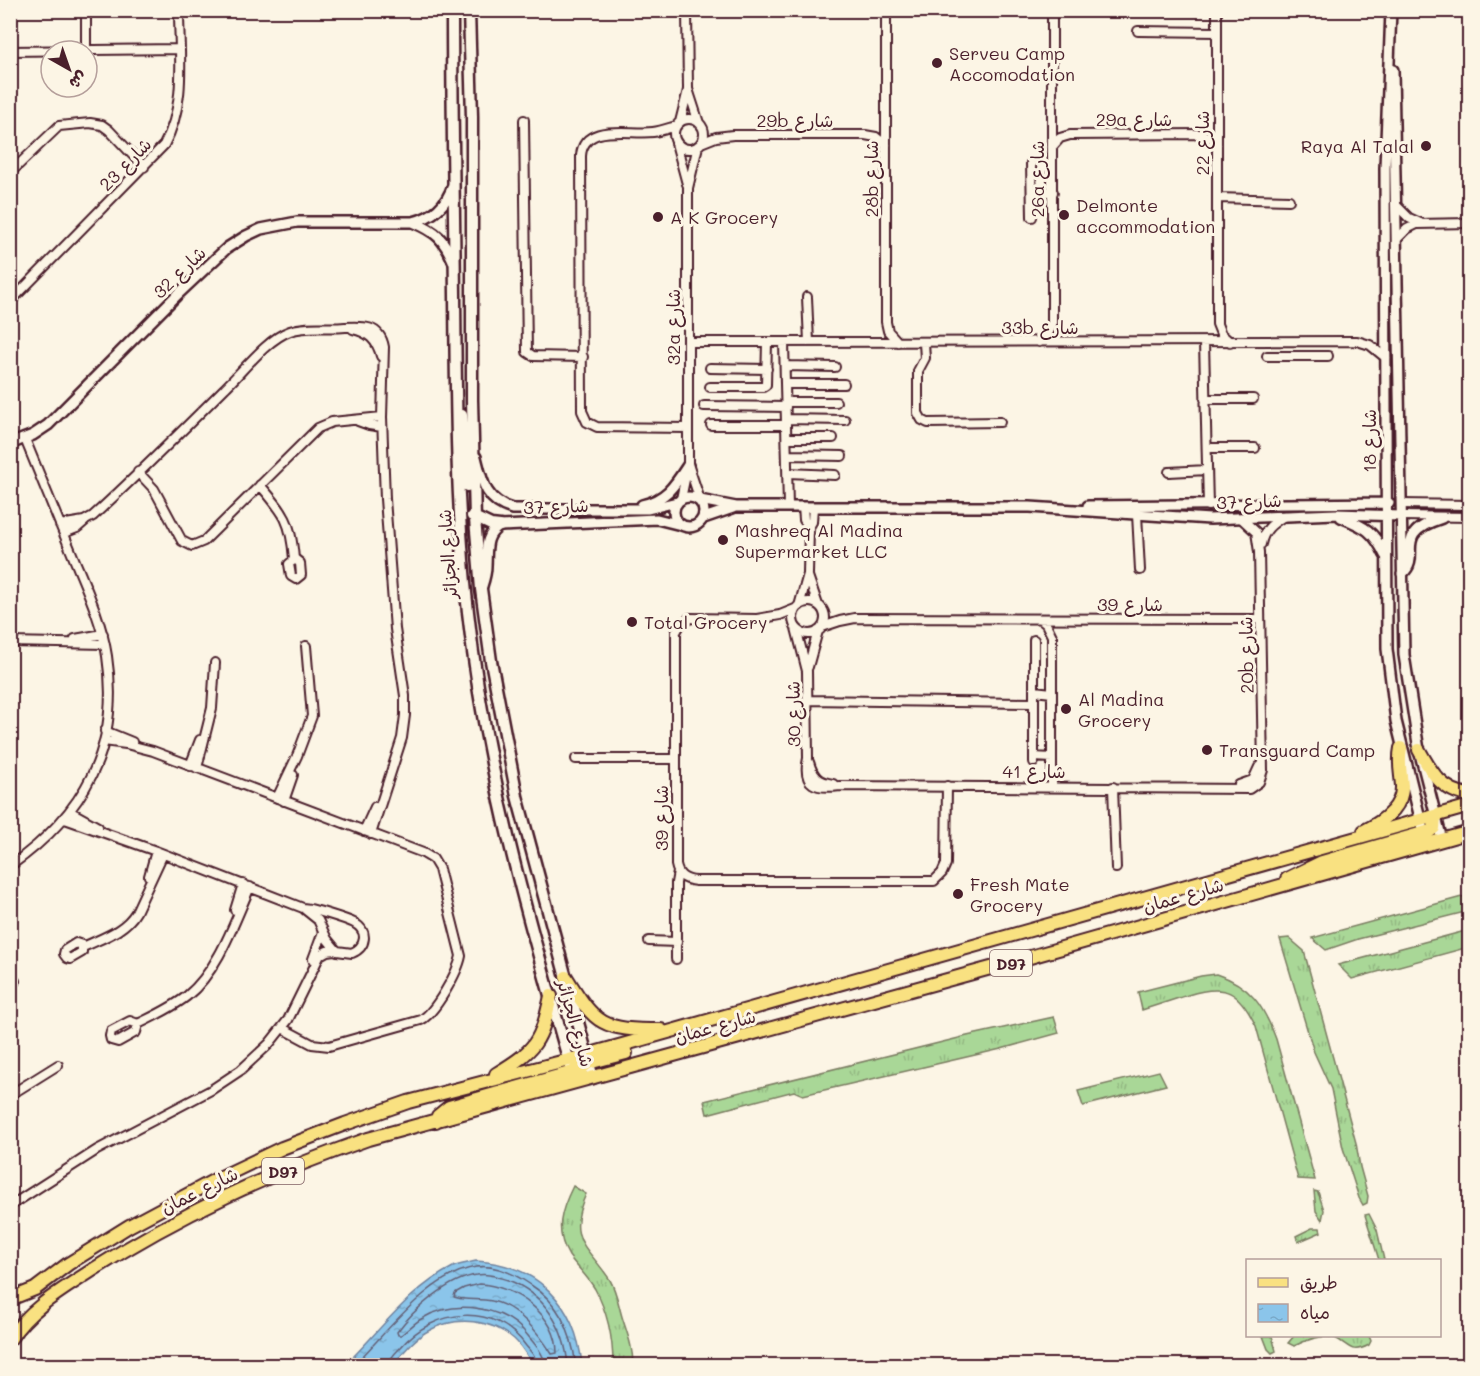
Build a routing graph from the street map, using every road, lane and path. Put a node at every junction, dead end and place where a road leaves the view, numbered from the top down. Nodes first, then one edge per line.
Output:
1 (86, 10) edge
2 (180, 10) edge
3 (452, 10) edge
4 (469, 10) edge
5 (687, 10) edge
6 (886, 10) edge
7 (1052, 10) edge
8 (1217, 10) edge
9 (1391, 10) edge
10 (1138, 31) dead end
11 (1217, 32) junction
12 (1390, 35) junction
13 (86, 39) edge
14 (179, 49) junction
15 (99, 50) edge
16 (10, 51) edge
17 (39, 51) edge
18 (688, 89) junction
19 (524, 120) dead end
20 (699, 123) junction
21 (678, 124) junction
22 (675, 142) junction
23 (700, 144) junction
24 (1217, 144) junction
25 (886, 145) junction
26 (1052, 147) junction
27 (1031, 163) dead end
28 (144, 167) junction
29 (10, 172) edge
30 (453, 184) junction
31 (688, 188) junction
32 (1032, 192) junction
33 (1053, 192) junction
34 (1217, 198) junction
35 (1289, 200) dead end
36 (1396, 205) junction
37 (1032, 217) dead end
38 (413, 222) junction
39 (1422, 223) junction
40 (1470, 223) edge
41 (1397, 239) junction
42 (454, 264) junction
43 (455, 296) junction
44 (12, 297) edge
45 (807, 297) dead end
46 (688, 342) junction
47 (767, 342) junction
48 (784, 342) junction
49 (809, 342) junction
50 (898, 342) junction
51 (924, 342) junction
52 (1039, 342) junction
53 (1204, 342) junction
54 (1230, 342) junction
55 (1297, 342) junction
56 (1267, 356) dead end
57 (1297, 356) junction
58 (1328, 356) dead end
59 (583, 357) junction
60 (1386, 358) junction
61 (785, 366) junction
62 (835, 367) dead end
63 (710, 368) dead end
64 (767, 369) junction
65 (785, 384) junction
66 (844, 384) dead end
67 (710, 387) dead end
68 (1206, 399) junction
69 (1252, 399) dead end
70 (836, 402) dead end
71 (786, 404) junction
72 (704, 406) dead end
73 (382, 417) junction
74 (845, 420) dead end
75 (358, 421) junction
76 (786, 422) junction
77 (999, 422) dead end
78 (711, 425) dead end
79 (382, 427) junction
80 (688, 428) junction
81 (787, 438) junction
82 (833, 438) dead end
83 (25, 439) junction
84 (473, 442) junction
85 (10, 444) edge
86 (1206, 448) junction
87 (1255, 448) dead end
88 (787, 455) junction
89 (843, 456) dead end
90 (688, 465) junction
91 (1207, 470) junction
92 (138, 472) junction
93 (1169, 472) dead end
94 (788, 473) junction
95 (835, 474) dead end
96 (260, 485) junction
97 (679, 500) junction
98 (700, 500) junction
99 (1386, 503) junction
100 (1401, 504) junction
101 (1470, 505) edge
102 (1208, 506) junction
103 (736, 507) junction
104 (788, 507) junction
105 (808, 507) junction
106 (1030, 507) junction
107 (626, 509) junction
108 (1137, 514) junction
109 (1336, 514) junction
110 (1284, 516) junction
111 (1386, 516) junction
112 (1401, 516) junction
113 (1470, 517) edge
114 (704, 518) junction
115 (1240, 518) junction
116 (1442, 518) junction
117 (475, 519) junction
118 (85, 521) junction
119 (60, 525) junction
120 (681, 525) junction
121 (500, 526) junction
122 (64, 533) junction
123 (1259, 552) junction
124 (294, 559) dead end
125 (1386, 559) junction
126 (1140, 570) dead end
127 (808, 574) junction
128 (1402, 574) junction
129 (481, 588) junction
130 (818, 606) junction
131 (797, 608) junction
132 (1040, 619) junction
133 (1260, 620) junction
134 (796, 628) junction
135 (820, 629) junction
136 (103, 634) junction
137 (1034, 640) dead end
138 (10, 642) edge
139 (59, 642) junction
140 (105, 644) junction
141 (306, 646) dead end
142 (215, 663) dead end
143 (807, 671) junction
144 (1034, 691) junction
145 (1052, 693) junction
146 (808, 700) junction
147 (1034, 703) junction
148 (105, 732) junction
149 (104, 741) junction
150 (1401, 748) junction
151 (1419, 750) junction
152 (153, 751) junction
153 (1052, 758) junction
154 (1262, 758) joint
155 (576, 759) dead end
156 (676, 759) junction
157 (194, 767) junction
158 (840, 786) joint
159 (946, 786) junction
160 (1052, 786) junction
161 (1113, 787) junction
162 (1470, 795) edge
163 (281, 800) junction
164 (1470, 807) edge
165 (71, 812) junction
166 (1435, 816) junction
167 (65, 819) junction
168 (1421, 820) junction
169 (368, 832) junction
170 (1470, 832) edge
171 (110, 834) junction
172 (1426, 838) junction
173 (1352, 840) junction
174 (1442, 840) junction
175 (159, 852) junction
176 (10, 866) edge
177 (1116, 868) dead end
178 (678, 872) junction
179 (690, 881) junction
180 (246, 886) junction
181 (677, 893) junction
182 (303, 908) junction
183 (323, 932) junction
184 (649, 941) dead end
185 (676, 942) junction
186 (83, 947) dead end
187 (334, 950) junction
188 (676, 959) dead end
189 (313, 967) junction
190 (566, 977) junction
191 (551, 996) junction
192 (716, 1019) junction
193 (138, 1024) dead end
194 (282, 1028) junction
195 (677, 1029) junction
196 (587, 1059) junction
197 (58, 1065) dead end
198 (578, 1075) junction
199 (484, 1082) junction
200 (10, 1095) edge
201 (26, 1194) junction
202 (10, 1200) edge
203 (10, 1206) edge
204 (10, 1299) edge
205 (10, 1339) edge

1 - 13 street
2 - 14 street, شارع 23
3 - 30 main road, شارع الجزائر
4 - 84 main road, شارع الجزائر
5 - 18 street
6 - 25 street, 28b شارع
7 - 26 street, 26a شارع
8 - 11 street, شارع 22
9 - 12 street, شارع 18
10 - 11 street
11 - 24 street, شارع 22
12 - 36 street, شارع 18
12 - 60 street, شارع 18
14 - 15 street
14 - 28 street, شارع 23
16 - 17 street
18 - 20 street
18 - 21 street
19 - 59 street
20 - 21 street
20 - 23 street
21 - 22 street
21 - 59 street
22 - 23 street
22 - 31 street, 32a شارع
23 - 25 street, 29b شارع
23 - 31 street, 32a شارع
24 - 26 street, 29a شارع
24 - 34 street, شارع 22
25 - 50 street, 28b شارع
26 - 33 street, 26a شارع
27 - 32 street
28 - 29 street
28 - 44 street, شارع 23
30 - 38 street, شارع 32
30 - 42 main road, شارع الجزائر
31 - 46 street, 32a شارع
32 - 33 street
32 - 37 street
33 - 52 street, 26a شارع
34 - 35 street
34 - 54 street, شارع 22
36 - 39 street
36 - 41 street, شارع 18
38 - 42 street, شارع 32
38 - 83 street, شارع 32
39 - 40 street
39 - 41 street
41 - 100 street, شارع 18
42 - 43 main road, شارع الجزائر
43 - 117 main road
43 - 191 main road, شارع الجزائر
45 - 49 street
46 - 47 street, 33b شارع
46 - 80 street, 32a شارع
47 - 48 street, 33b شارع
47 - 64 street
48 - 49 street, 33b شارع
48 - 61 street
49 - 50 street, 33b شارع
50 - 51 street, 33b شارع
51 - 52 street, 33b شارع
51 - 77 street
52 - 53 street, 33b شارع
53 - 54 street, 33b شارع
53 - 68 street
54 - 55 street, 33b شارع
55 - 57 street
55 - 60 street, 33b شارع
56 - 57 street
57 - 58 street
59 - 80 street
60 - 99 street, شارع 18
61 - 62 street
61 - 65 street
63 - 64 street
64 - 67 street
65 - 66 street
65 - 71 street
68 - 69 street
68 - 86 street
70 - 71 street
71 - 72 street
71 - 76 street
73 - 75 street
73 - 79 street
73 - 92 street
74 - 76 street
75 - 79 street
75 - 96 street
76 - 78 street
76 - 81 street
79 - 169 street
80 - 90 street, 32a شارع
81 - 82 street
81 - 88 street
83 - 85 street, شارع 32
83 - 119 street
84 - 107 street, شارع 37
84 - 117 main road, شارع الجزائر
86 - 87 street
86 - 91 street
88 - 89 street
88 - 94 street
90 - 97 street, 32a شارع
90 - 98 street, 32a شارع
90 - 107 street
91 - 93 street
91 - 102 street
92 - 96 street
92 - 118 street
94 - 95 street
94 - 104 street
96 - 124 street
97 - 98 street
97 - 107 street, شارع 37
97 - 120 street
98 - 103 street, شارع 37
98 - 114 street
99 - 100 street, شارع 37
99 - 102 street, شارع 37
99 - 111 street, شارع 18
100 - 101 street, شارع 37
100 - 112 street, شارع 18
102 - 106 street, شارع 37
103 - 104 street, شارع 37
103 - 114 street, شارع 37
104 - 105 street, شارع 37
105 - 106 street, شارع 37
105 - 127 street
106 - 108 street, شارع 37
108 - 115 street, شارع 37
108 - 126 street
109 - 110 street, شارع 37
109 - 111 street, شارع 37
109 - 125 street
110 - 115 street, شارع 37
110 - 123 street, 20b شارع
111 - 112 street, شارع 37
111 - 125 street, شارع 18
112 - 116 street, شارع 37
112 - 128 street, شارع 18
113 - 116 street, شارع 37
114 - 120 street
115 - 123 street, 20b شارع
116 - 128 street
117 - 121 main road
117 - 129 main road, شارع الجزائر
118 - 119 street
118 - 122 street
119 - 122 street
120 - 121 street, شارع 37
121 - 129 street, شارع 37
122 - 136 street
123 - 133 street, 20b شارع
125 - 150 street, شارع 18
127 - 130 street
127 - 131 street
128 - 151 street, شارع 18
129 - 190 main road, شارع الجزائر
130 - 131 street
130 - 135 street
131 - 134 street
131 - 156 street, شارع 39
132 - 133 street, شارع 39
132 - 135 street, شارع 39
132 - 145 street
133 - 154 street, 20b شارع
134 - 135 street
134 - 143 street, شارع 30
135 - 143 street, شارع 30
136 - 139 street
136 - 140 street
137 - 144 street
138 - 139 street
139 - 140 street
140 - 148 street
141 - 163 street
142 - 157 street
143 - 146 street, شارع 30
144 - 145 street
144 - 147 street
145 - 153 street
146 - 147 street
146 - 158 street, شارع 30
147 - 153 street
148 - 149 street
148 - 152 street
149 - 152 street
149 - 165 street
150 - 168 street, شارع 18
150 - 173 main road
151 - 162 main road
151 - 166 street, شارع 18
152 - 157 street
153 - 160 street
154 - 161 street, شارع 41
155 - 156 street
156 - 178 street, شارع 39
157 - 163 street
158 - 159 street, شارع 41
159 - 160 street, شارع 41
159 - 179 street
160 - 161 street, شارع 41
161 - 177 street
163 - 169 street
164 - 166 main road, شارع عمان / D97
165 - 167 street
165 - 171 street
166 - 168 main road, شارع عمان / D97
166 - 172 main road
166 - 174 street, شارع 18
167 - 171 street
167 - 176 street
168 - 172 street, شارع 18
168 - 173 main road, شارع عمان / D97
169 - 194 street
170 - 174 main road, شارع عمان / D97
171 - 175 street
172 - 174 main road, شارع عمان / D97
172 - 198 main road, شارع عمان / D97
173 - 192 main road, شارع عمان / D97
175 - 180 street
175 - 186 street
178 - 179 street, شارع 39
178 - 181 street
179 - 181 street
180 - 182 street
180 - 193 street
181 - 185 street
182 - 183 street
182 - 187 street
183 - 187 street
183 - 189 street
184 - 185 street
185 - 188 street
187 - 189 street
189 - 194 street
190 - 195 main road
190 - 196 main road, شارع الجزائر
191 - 198 main road, شارع الجزائر
191 - 199 main road
192 - 195 main road, شارع عمان / D97
192 - 196 main road
194 - 201 street
195 - 196 main road, شارع عمان / D97
196 - 198 main road, شارع عمان / D97
196 - 198 main road
197 - 200 street
198 - 199 main road, شارع عمان / D97
198 - 205 main road, شارع عمان / D97
199 - 204 main road, شارع عمان / D97
201 - 202 street
201 - 203 street

